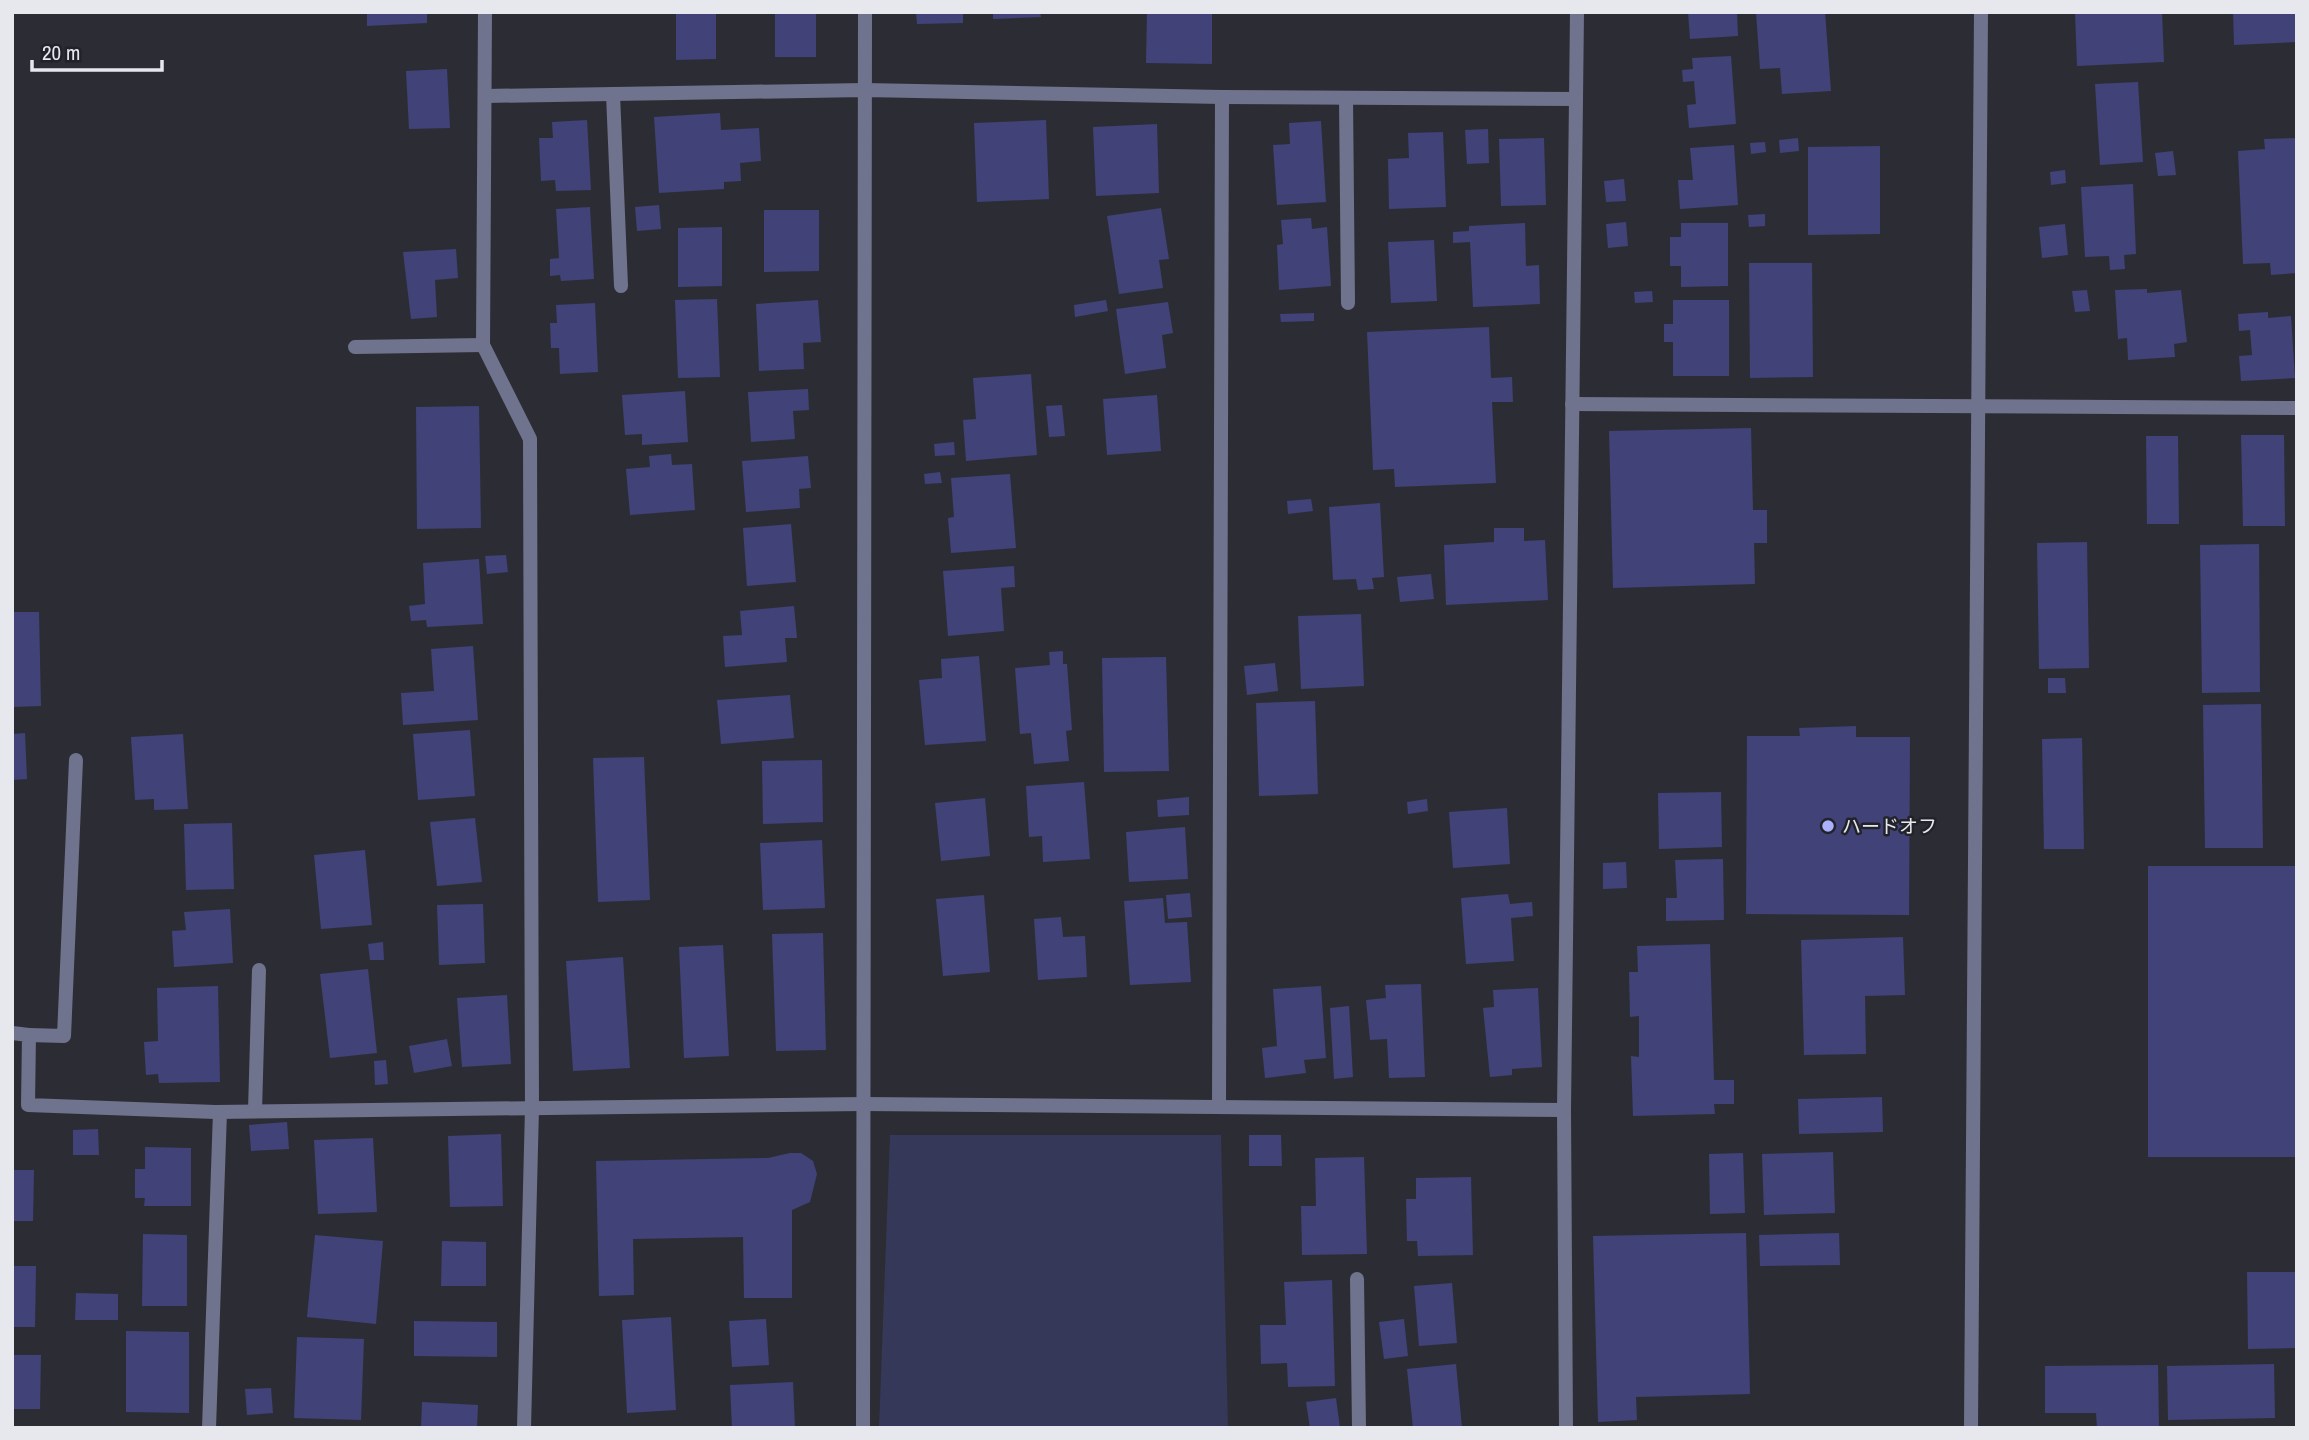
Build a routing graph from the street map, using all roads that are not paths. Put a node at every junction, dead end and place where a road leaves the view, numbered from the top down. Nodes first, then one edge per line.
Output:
1 (485, 12) edge
2 (865, 12) edge
3 (1577, 12) edge
4 (1980, 12) edge
5 (865, 90) junction
6 (613, 94) junction
7 (486, 96) junction
8 (1222, 97) junction
9 (1346, 98) junction
10 (1576, 99) junction
11 (621, 286) dead end
12 (1348, 303) dead end
13 (483, 345) junction
14 (355, 347) dead end
15 (1572, 404) junction
16 (1977, 405) junction
17 (2297, 408) edge
18 (76, 760) dead end
19 (259, 970) dead end
20 (12, 1034) edge
21 (29, 1035) junction
22 (863, 1104) junction
23 (1219, 1107) junction
24 (532, 1108) junction
25 (1564, 1110) junction
26 (254, 1111) junction
27 (220, 1112) junction
28 (1357, 1279) dead end
29 (209, 1428) edge
30 (524, 1428) edge
31 (863, 1428) edge
32 (1359, 1428) edge
33 (1566, 1428) edge
34 (1970, 1428) edge

1 - 7 street
2 - 5 street
3 - 10 street
4 - 16 street
5 - 6 street
5 - 8 street
5 - 22 street
6 - 7 street
6 - 11 street
7 - 13 street
8 - 9 street
8 - 23 street
9 - 10 street
9 - 12 street
10 - 15 street
13 - 14 street
13 - 24 street
15 - 16 street
15 - 25 street
16 - 17 street
16 - 34 street
18 - 21 street
19 - 26 street
20 - 21 street
21 - 27 street
22 - 23 street
22 - 24 street
22 - 31 street
23 - 25 street
24 - 26 street
24 - 30 street
25 - 33 street
26 - 27 street
27 - 29 street
28 - 32 street

